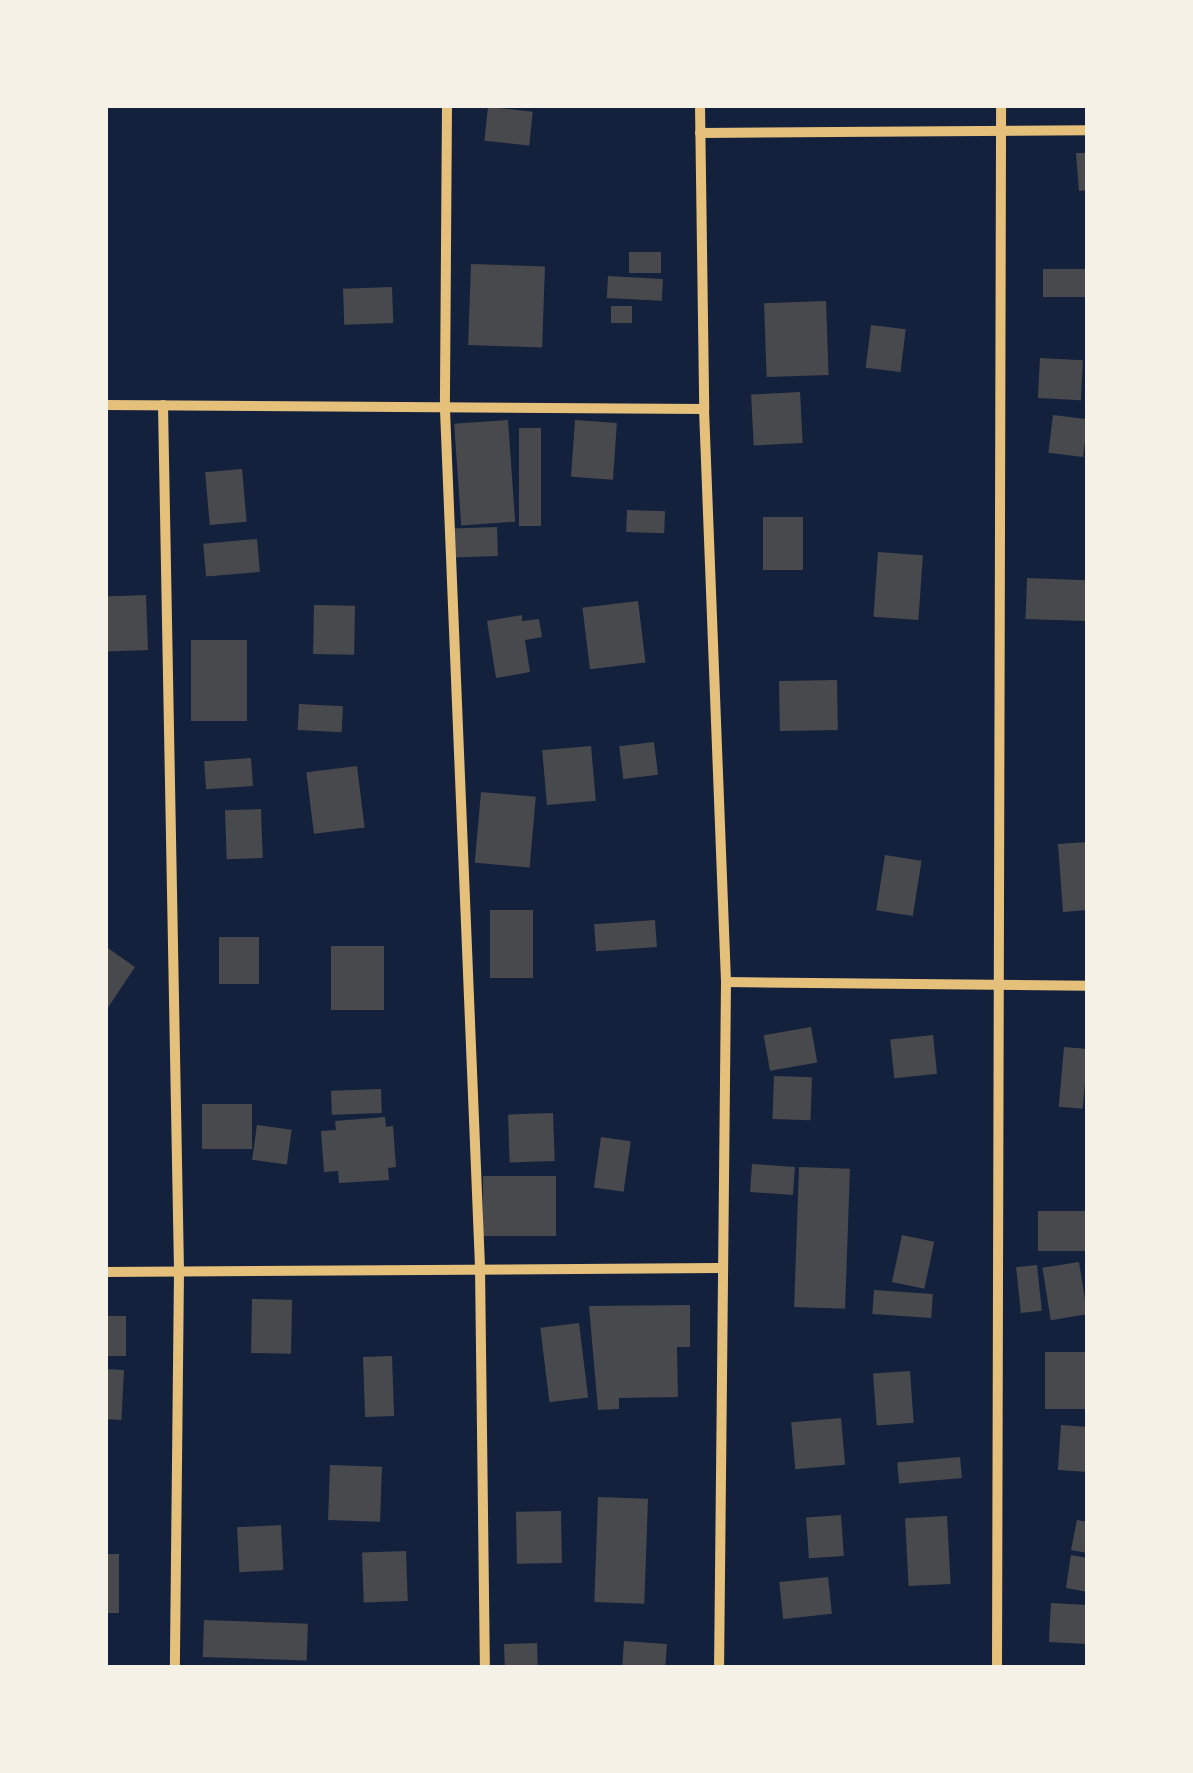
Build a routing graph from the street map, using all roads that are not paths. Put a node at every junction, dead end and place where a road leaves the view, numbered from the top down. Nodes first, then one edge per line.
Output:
1 (447, 105) edge
2 (700, 105) edge
3 (1001, 105) edge
4 (1088, 130) edge
5 (700, 132) junction
6 (1002, 133) junction
7 (105, 405) edge
8 (163, 405) junction
9 (445, 410) junction
10 (704, 410) junction
11 (726, 982) junction
12 (994, 985) junction
13 (1088, 986) edge
14 (480, 1267) junction
15 (718, 1268) junction
16 (105, 1272) edge
17 (178, 1272) junction
18 (175, 1668) edge
19 (484, 1668) edge
20 (719, 1668) edge
21 (997, 1668) edge

1 - 9 street
2 - 5 street
3 - 6 street
4 - 6 street
5 - 6 street
5 - 10 street
6 - 12 street
7 - 8 street
8 - 9 street
8 - 17 street
9 - 10 street
9 - 14 street
10 - 11 street
11 - 12 street
11 - 15 street
12 - 13 street
12 - 21 street
14 - 15 street
14 - 17 street
14 - 19 street
15 - 20 street
16 - 17 street
17 - 18 street

